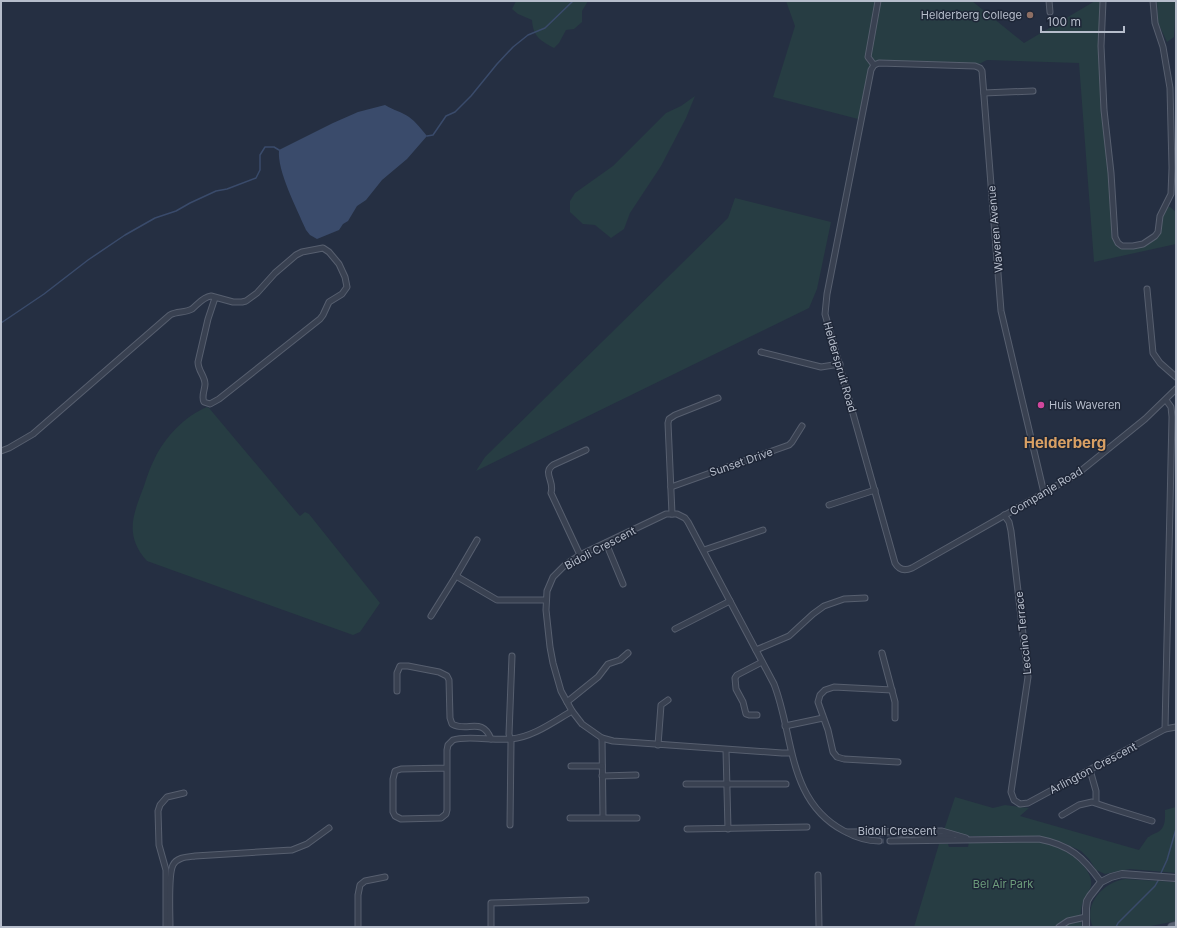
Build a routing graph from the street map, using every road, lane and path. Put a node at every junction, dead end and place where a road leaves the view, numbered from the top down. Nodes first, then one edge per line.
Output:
1 (878, 1) edge
2 (1049, 1) edge
3 (1103, 1) edge
4 (1153, 1) edge
5 (1050, 12) dead end
6 (874, 65) junction
7 (1033, 91) dead end
8 (984, 93) junction
9 (1147, 289) dead end
10 (215, 298) junction
11 (761, 352) dead end
12 (840, 364) junction
13 (1176, 377) edge
14 (1176, 389) edge
15 (718, 398) dead end
16 (1166, 400) junction
17 (802, 426) dead end
18 (1, 450) edge
19 (586, 450) dead end
20 (671, 487) junction
21 (875, 490) junction
22 (1044, 493) junction
23 (829, 505) dead end
24 (672, 514) junction
25 (1004, 515) junction
26 (763, 530) dead end
27 (477, 540) dead end
28 (606, 543) junction
29 (704, 550) junction
30 (580, 555) junction
31 (901, 569) joint
32 (456, 576) junction
33 (623, 584) dead end
34 (865, 598) dead end
35 (545, 600) junction
36 (730, 601) junction
37 (431, 616) dead end
38 (675, 629) dead end
39 (756, 650) junction
40 (628, 653) dead end
41 (882, 653) dead end
42 (512, 656) dead end
43 (762, 662) junction
44 (892, 690) junction
45 (397, 691) dead end
46 (668, 700) dead end
47 (567, 702) junction
48 (572, 711) junction
49 (756, 715) dead end
50 (823, 718) junction
51 (895, 718) dead end
52 (785, 726) junction
53 (1176, 727) edge
54 (1166, 729) junction
55 (602, 738) junction
56 (491, 739) junction
57 (510, 739) junction
58 (658, 745) junction
59 (726, 750) junction
60 (791, 753) junction
61 (898, 762) dead end
62 (571, 766) dead end
63 (602, 766) junction
64 (447, 768) junction
65 (1090, 770) junction
66 (636, 775) dead end
67 (602, 776) junction
68 (727, 783) junction
69 (686, 784) dead end
70 (786, 784) dead end
71 (184, 793) dead end
72 (1012, 798) joint
73 (1096, 802) junction
74 (1062, 815) dead end
75 (603, 817) junction
76 (570, 818) dead end
77 (637, 818) dead end
78 (1152, 821) dead end
79 (510, 825) dead end
80 (807, 827) dead end
81 (329, 828) dead end
82 (687, 829) dead end
83 (728, 829) junction
84 (846, 832) junction
85 (953, 837) junction
86 (818, 875) dead end
87 (385, 877) dead end
88 (1176, 878) edge
89 (1101, 882) junction
90 (586, 900) dead end
91 (1087, 923) edge
92 (1176, 926) edge
93 (166, 927) edge
94 (170, 927) edge
95 (358, 927) edge
96 (491, 927) edge
97 (819, 927) edge
98 (1059, 927) edge
99 (1172, 927) edge

1 - 6 street
2 - 5 street
3 - 4 street
6 - 8 street, Waveren Avenue
6 - 12 street, Helderspruit Road
7 - 8 street
8 - 22 street, Waveren Avenue
9 - 13 street
10 - 10 street
10 - 18 street
11 - 12 street
12 - 21 street, Helderspruit Road
14 - 16 street, Companje Road
15 - 20 street
16 - 22 street, Companje Road
16 - 54 street
17 - 20 street, Sunset Drive
19 - 30 street
20 - 24 street
21 - 23 street
21 - 31 street, Helderspruit Road
22 - 25 street, Companje Road
24 - 28 street, Bidoli Crescent
24 - 29 street, Bidoli Crescent
25 - 31 street, Companje Road
25 - 72 street, Leccino Terrace
26 - 29 street
27 - 32 street
28 - 30 street, Bidoli Crescent
28 - 33 street
29 - 36 street, Bidoli Crescent
30 - 35 street, Bidoli Crescent
32 - 35 street
32 - 37 street
34 - 39 street
35 - 47 street, Bidoli Crescent
36 - 38 street
36 - 39 street, Bidoli Crescent
39 - 43 street, Bidoli Crescent
40 - 47 street
41 - 44 street
42 - 57 street
43 - 49 street
43 - 52 street, Bidoli Crescent
44 - 50 street
44 - 51 street
45 - 56 street
46 - 58 street
47 - 48 street, Bidoli Crescent
48 - 55 street, Bidoli Crescent
48 - 57 street
50 - 52 street
50 - 61 street
52 - 60 street, Bidoli Crescent
53 - 54 street, Arlington Crescent
54 - 65 street, Arlington Crescent
55 - 58 street, Bidoli Crescent
55 - 63 street
56 - 57 street
56 - 64 street
57 - 79 street
58 - 59 street, Bidoli Crescent
59 - 60 street, Bidoli Crescent
59 - 68 street
60 - 84 street, Bidoli Crescent
62 - 63 street
63 - 67 street
64 - 64 street
65 - 72 street, Arlington Crescent
65 - 73 street
66 - 67 street
67 - 75 street
68 - 69 street
68 - 70 street
68 - 83 street
71 - 93 street
73 - 74 street
73 - 78 street
75 - 76 street
75 - 77 street
80 - 83 street
81 - 94 street
82 - 83 street
84 - 84 street, Bidoli Crescent
84 - 85 street, Bidoli Crescent
85 - 85 street, Bidoli Crescent
85 - 89 street, Bidoli Crescent
86 - 97 street
87 - 95 street
88 - 89 street
89 - 91 street
90 - 96 street
91 - 98 street
92 - 99 main road

